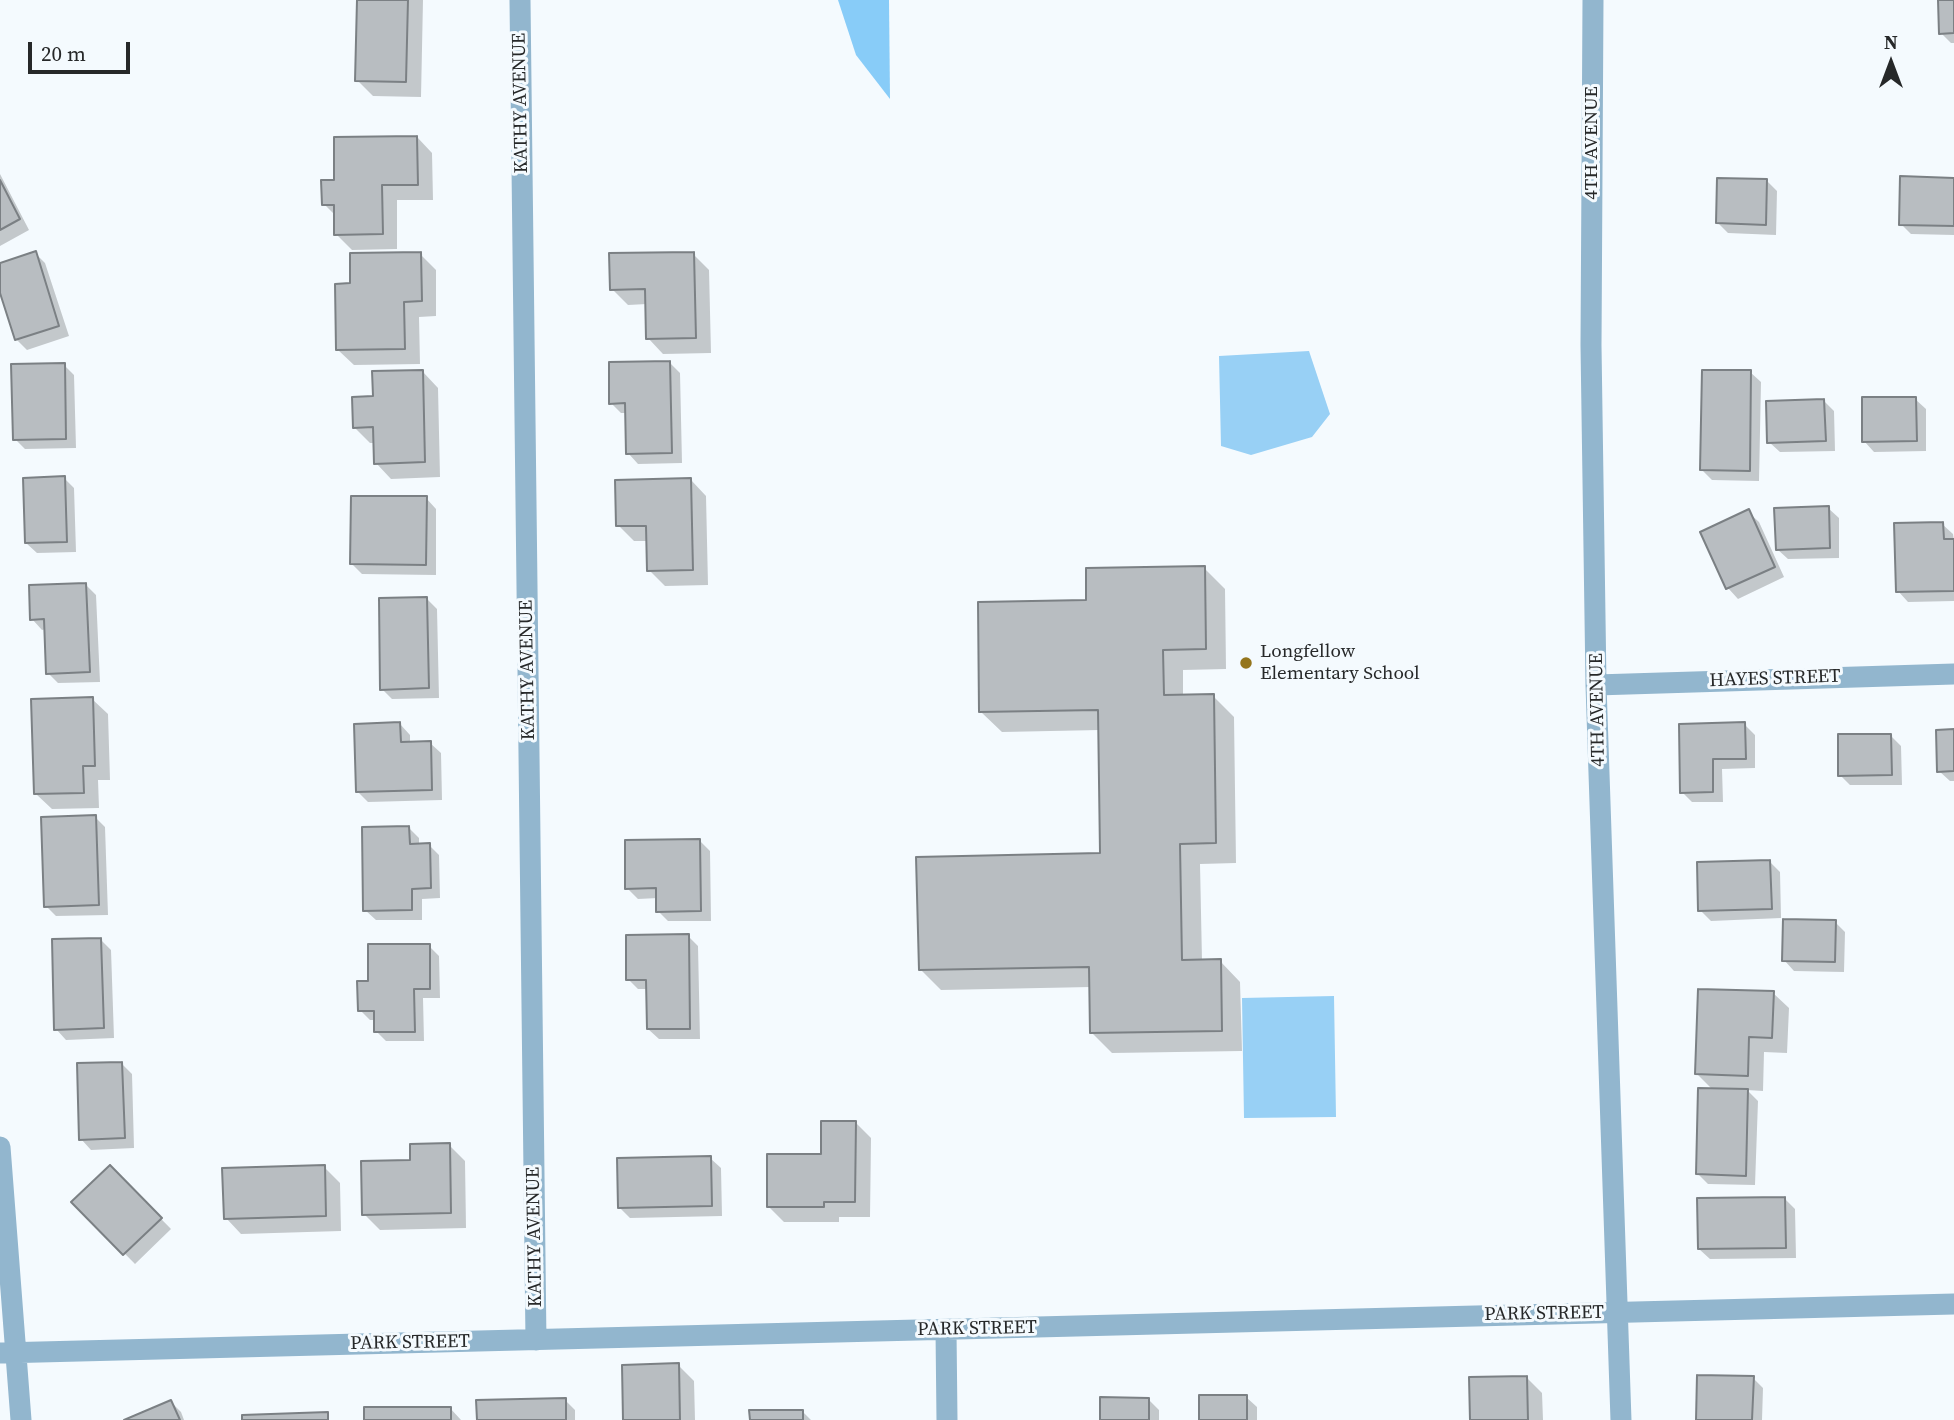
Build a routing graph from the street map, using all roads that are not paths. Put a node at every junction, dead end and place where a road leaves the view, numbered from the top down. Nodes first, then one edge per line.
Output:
1 (520, 0) edge
2 (1593, 0) edge
3 (1954, 674) edge
4 (1596, 684) junction
5 (0, 1147) edge
6 (1954, 1304) edge
7 (1618, 1313) junction
8 (946, 1330) junction
9 (536, 1340) junction
10 (8, 1353) edge
11 (21, 1420) edge
12 (947, 1420) edge
13 (1621, 1420) edge

1 - 9 street, KATHY AVENUE
2 - 4 street, 4TH AVENUE
3 - 4 street, HAYES STREET
4 - 7 street, 4TH AVENUE
5 - 10 street
6 - 7 street, PARK STREET
7 - 8 street, PARK STREET
7 - 13 street, 4TH AVENUE
8 - 9 street, PARK STREET
8 - 12 street
9 - 10 street, PARK STREET
10 - 11 street

